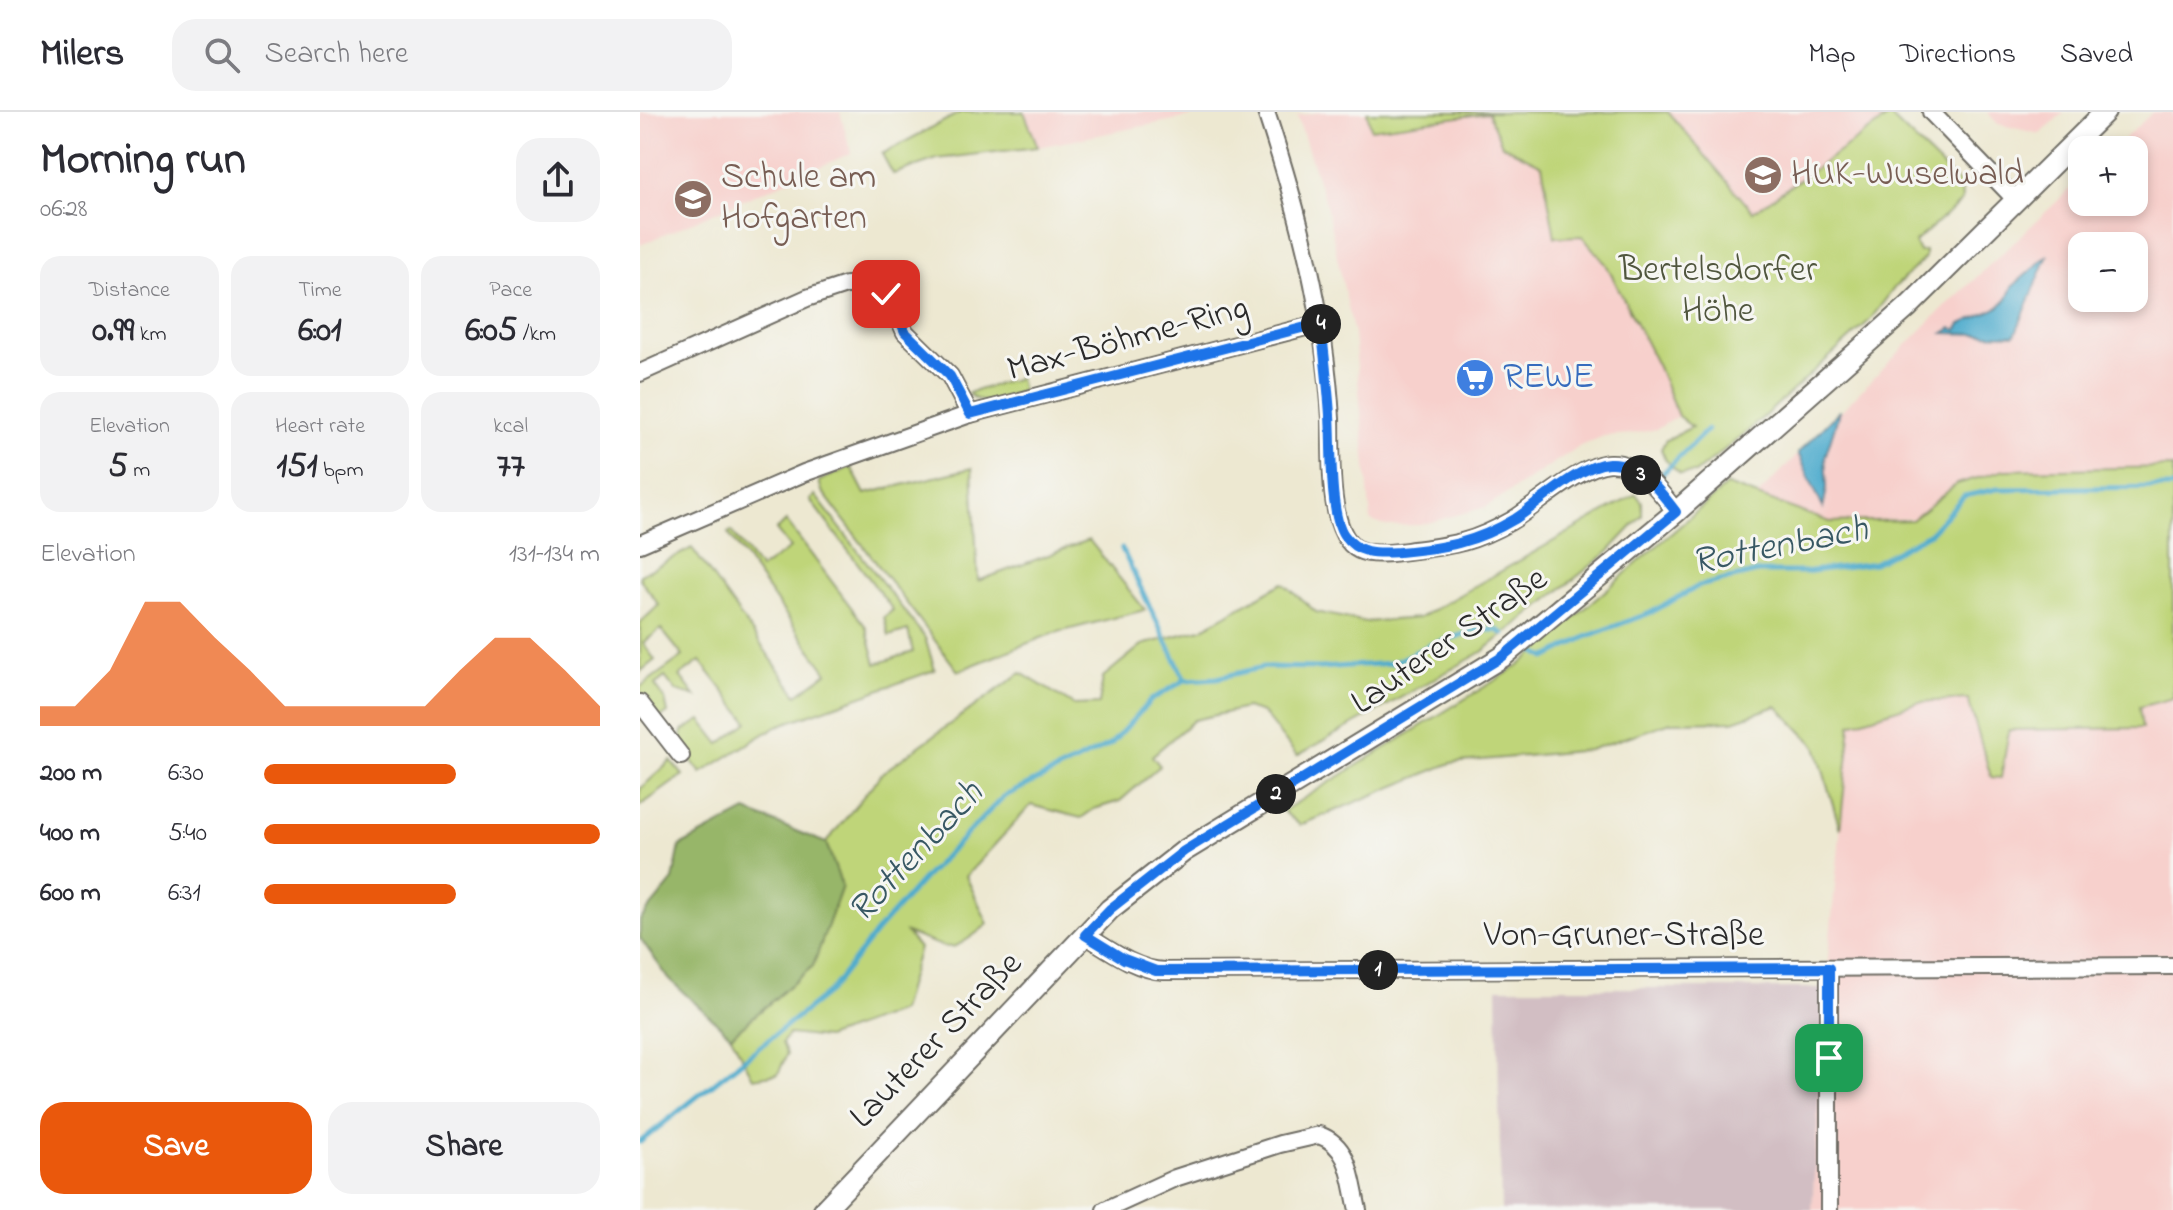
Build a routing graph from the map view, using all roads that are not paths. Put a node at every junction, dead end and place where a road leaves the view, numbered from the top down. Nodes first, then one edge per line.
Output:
1 (1266, 112) edge
2 (1931, 112) edge
3 (2105, 112) edge
4 (2016, 200) junction
5 (1321, 323) junction
6 (640, 373) edge
7 (970, 414) junction
8 (1676, 512) junction
9 (640, 544) edge
10 (640, 703) edge
11 (681, 756) dead end
12 (1085, 935) junction
13 (2173, 966) edge
14 (1829, 968) junction
15 (824, 1210) edge
16 (1105, 1210) edge
17 (1358, 1210) edge
18 (1829, 1210) edge

1 - 5 street
2 - 4 street
3 - 4 street, Lauterer Straße
4 - 8 street, Lauterer Straße
5 - 7 street, Max-Böhme-Ring
5 - 8 street
6 - 7 street
7 - 9 street, Max-Böhme-Ring
8 - 12 street, Lauterer Straße
10 - 11 street
12 - 14 street, Von-Gruner-Straße
12 - 15 street, Lauterer Straße
13 - 14 street, Von-Gruner-Straße
14 - 18 street
16 - 17 street

